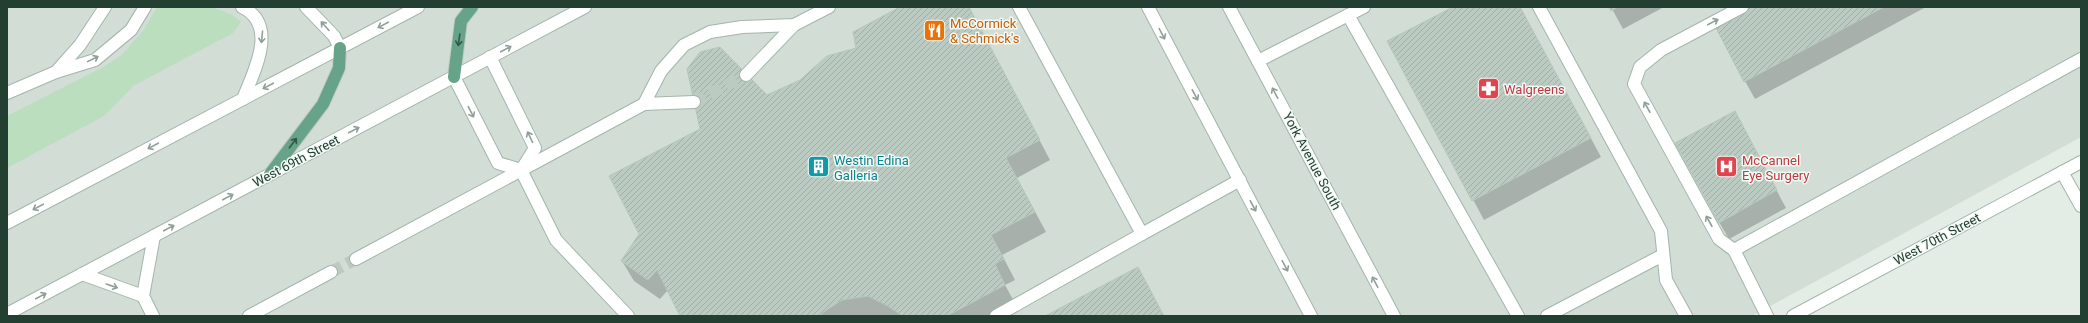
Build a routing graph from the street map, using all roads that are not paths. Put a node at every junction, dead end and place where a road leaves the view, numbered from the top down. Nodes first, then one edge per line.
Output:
1 (105, 7) edge
2 (145, 7) edge
3 (242, 7) edge
4 (306, 7) edge
5 (418, 7) edge
6 (472, 7) edge
7 (585, 7) edge
8 (828, 7) edge
9 (1019, 7) edge
10 (1148, 7) edge
11 (1229, 7) edge
12 (1364, 7) edge
13 (1539, 7) edge
14 (1742, 7) edge
15 (1348, 15) junction
16 (794, 25) junction
17 (340, 48) junction
18 (490, 57) junction
19 (2081, 59) edge
20 (1258, 61) junction
21 (56, 72) junction
22 (746, 75) tunnel mouth
23 (454, 77) junction
24 (7, 93) edge
25 (243, 99) junction
26 (694, 102) tunnel mouth
27 (644, 104) junction
28 (2081, 162) edge
29 (521, 170) junction
30 (2062, 172) junction
31 (270, 174) junction
32 (1240, 180) junction
33 (2081, 206) edge
34 (7, 223) edge
35 (1142, 234) junction
36 (154, 236) junction
37 (1734, 250) junction
38 (1664, 255) junction
39 (356, 259) tunnel mouth
40 (331, 272) tunnel mouth
41 (82, 274) junction
42 (143, 296) junction
43 (7, 314) edge
44 (154, 316) edge
45 (249, 316) edge
46 (628, 316) edge
47 (996, 316) edge
48 (1311, 316) edge
49 (1394, 316) edge
50 (1518, 316) edge
51 (1548, 316) edge
52 (1686, 316) edge
53 (1767, 316) edge
54 (1793, 316) edge

1 - 21 street
21 -> 2 street
3 -> 25 street
17 -> 4 street
5 -> 17 street
6 -> 23 main road
18 -> 7 street, West 69th Street
8 - 16 street
9 - 35 street
10 -> 32 street
11 - 20 street, York Avenue South
12 - 15 street
13 - 38 street
37 -> 14 street
15 - 20 street
15 - 50 street
16 - 22 street
16 - 27 street
17 -> 25 street
31 -> 17 main road
18 - 23 street, West 69th Street
29 -> 18 street
19 - 37 street
49 -> 20 street, York Avenue South
21 - 24 street
23 -> 29 street
31 -> 23 street, West 69th Street
25 -> 34 street
26 - 27 street
27 - 29 street
28 - 30 street, West 70th Street
29 - 39 street
29 - 46 street
30 - 33 street
30 - 54 street, West 70th Street
36 -> 31 street, West 69th Street
32 - 35 street
32 -> 48 street
35 - 47 street
36 - 41 street, West 69th Street
36 - 42 street
37 - 53 street
38 - 51 street
38 - 52 street
40 - 45 street
41 -> 42 street
43 -> 41 street, West 69th Street
42 - 44 street

